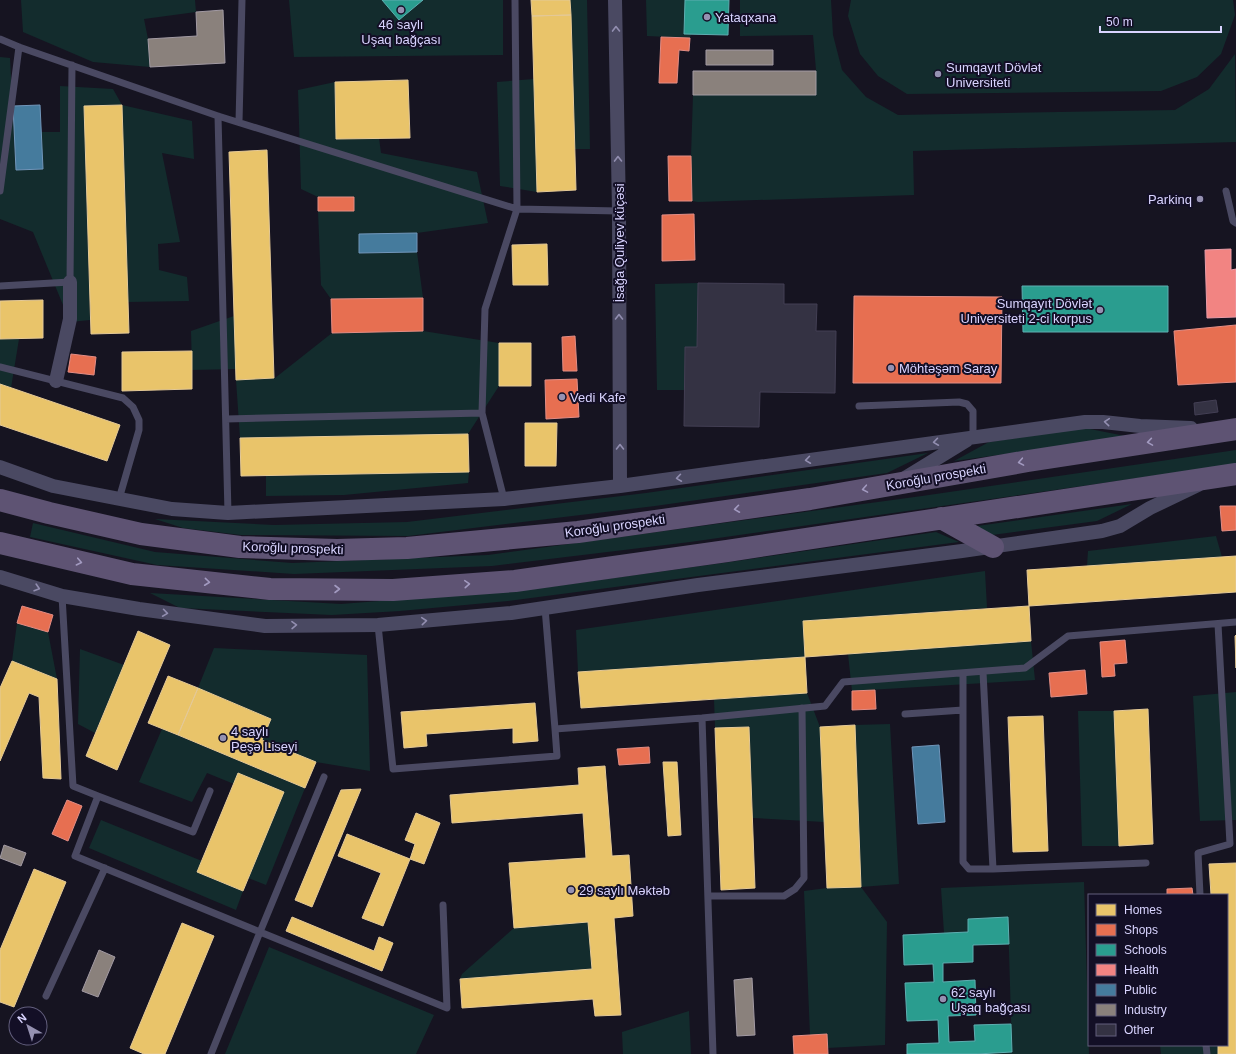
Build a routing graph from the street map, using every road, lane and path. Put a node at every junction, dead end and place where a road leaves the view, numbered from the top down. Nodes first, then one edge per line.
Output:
1 (242, 0) edge
2 (515, 0) edge
3 (615, 0) edge
4 (0, 39) edge
5 (18, 47) junction
6 (72, 65) junction
7 (218, 116) junction
8 (239, 122) junction
9 (0, 191) edge
10 (1226, 191) dead end
11 (517, 209) junction
12 (619, 211) junction
13 (1236, 223) edge
14 (70, 282) junction
15 (0, 286) edge
16 (0, 367) edge
17 (56, 381) junction
18 (859, 406) dead end
19 (482, 413) junction
20 (226, 419) junction
21 (1233, 430) edge
22 (973, 437) junction
23 (0, 467) edge
24 (1226, 475) edge
25 (894, 484) junction
26 (620, 486) junction
27 (119, 499) junction
28 (504, 499) junction
29 (0, 500) edge
30 (228, 513) junction
31 (941, 518) junction
32 (0, 543) edge
33 (993, 547) junction
34 (0, 577) edge
35 (62, 596) junction
36 (545, 608) junction
37 (1236, 622) edge
38 (1218, 624) junction
39 (378, 625) junction
40 (983, 672) junction
41 (963, 673) junction
42 (802, 708) junction
43 (963, 710) junction
44 (905, 714) dead end
45 (702, 718) junction
46 (555, 729) junction
47 (324, 778) dead end
48 (210, 791) dead end
49 (98, 796) junction
50 (1146, 863) dead end
51 (105, 868) junction
52 (993, 869) junction
53 (1200, 894) edge
54 (708, 896) junction
55 (443, 905) dead end
56 (260, 932) junction
57 (46, 996) dead end
58 (211, 1054) edge
59 (713, 1054) edge

1 - 8 lane
2 - 11 lane
12 -> 3 street, İsağa Quliyev küçəsi
4 - 5 lane
5 - 6 lane
5 - 9 lane
6 - 7 lane
6 - 14 lane
7 - 8 lane
7 - 20 lane
8 - 11 lane
10 - 13 lane
11 - 12 lane
11 - 19 lane
26 -> 12 street, İsağa Quliyev küçəsi
14 - 15 lane
14 - 17 street
16 - 17 lane
17 - 27 lane
18 - 22 lane
19 - 20 lane
19 - 28 lane
20 - 30 lane
21 -> 22 street
21 -> 25 main road, Koroğlu prospekti
22 - 25 street
22 -> 26 street
23 - 27 street
24 - 31 main road
24 - 33 street
25 -> 29 main road, Koroğlu prospekti
26 - 28 street
27 - 30 street
28 - 30 street
32 -> 31 main road
31 - 33 main road
33 - 36 street
34 -> 35 street
35 -> 39 street
35 - 49 lane
39 -> 36 street
36 - 46 lane
37 - 38 lane
38 - 40 lane
38 - 53 lane
39 - 46 lane
40 - 41 lane
40 - 52 lane
41 - 42 lane
41 - 43 lane
42 - 45 lane
42 - 54 lane
43 - 44 lane
43 - 52 lane
45 - 46 lane
45 - 54 lane
47 - 56 lane
48 - 49 lane
49 - 51 lane
50 - 52 lane
51 - 56 lane
51 - 57 lane
54 - 59 lane
55 - 56 lane
56 - 58 lane

